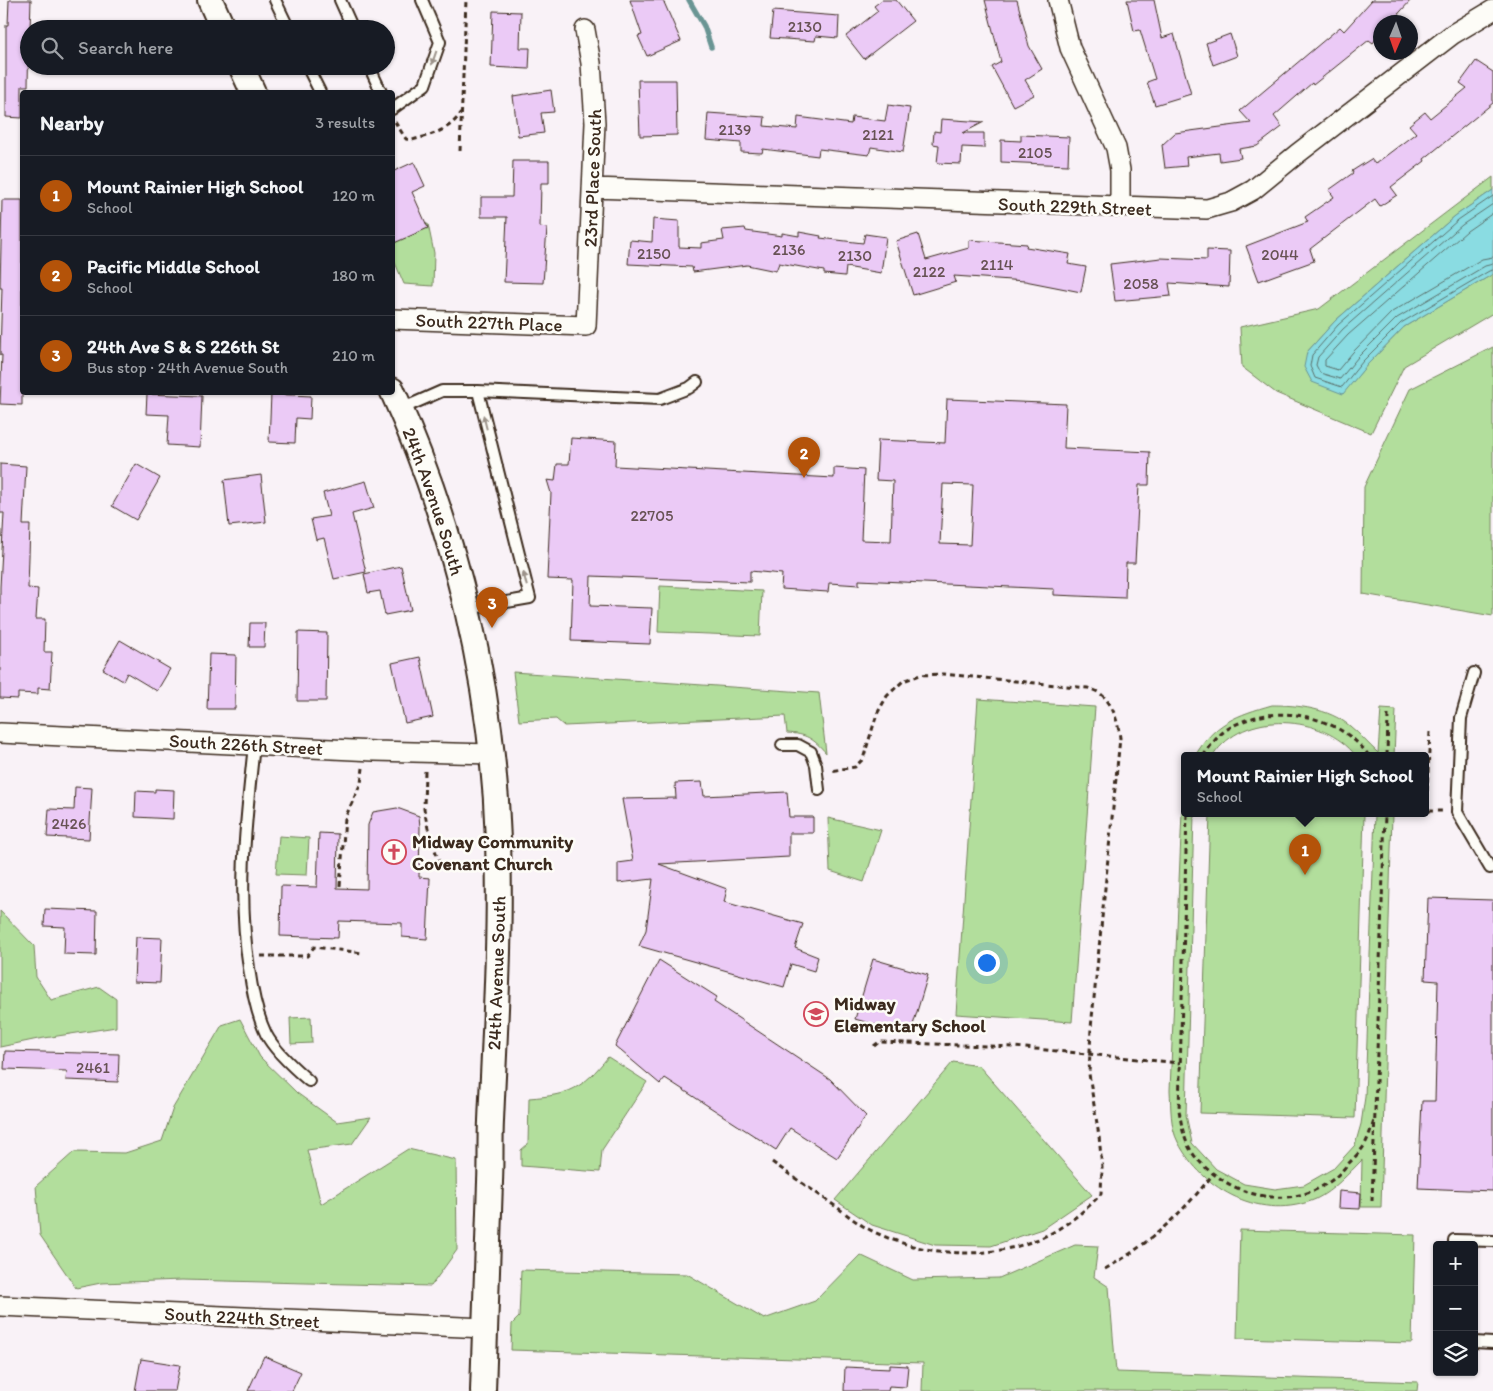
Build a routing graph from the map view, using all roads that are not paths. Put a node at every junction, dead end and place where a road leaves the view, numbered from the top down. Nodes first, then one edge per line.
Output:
1 (210, 0) edge
2 (275, 0) edge
3 (340, 0) edge
4 (422, 0) edge
5 (1058, 0) edge
6 (1493, 10) edge
7 (219, 20) edge
8 (285, 20) edge
9 (349, 20) edge
10 (585, 30) dead end
11 (245, 75) edge
12 (312, 75) edge
13 (373, 75) edge
14 (252, 90) edge
15 (319, 90) edge
16 (380, 90) edge
17 (395, 107) edge
18 (593, 188) junction
19 (1120, 207) junction
20 (395, 319) edge
21 (586, 326) joint
22 (697, 382) dead end
23 (478, 391) junction
24 (397, 400) edge
25 (466, 609) junction
26 (1474, 673) dead end
27 (0, 733) edge
28 (254, 745) junction
29 (782, 745) dead end
30 (492, 754) junction
31 (819, 790) dead end
32 (1490, 868) dead end
33 (309, 1081) dead end
34 (1454, 1241) edge
35 (1493, 1241) edge
36 (0, 1306) edge
37 (485, 1328) junction
38 (1478, 1342) edge
39 (1493, 1343) edge
40 (482, 1391) edge

1 - 7 street
2 - 8 lane
3 - 9 lane
4 -> 17 lane
5 - 19 street
6 - 19 street, South 229th Street
10 - 18 street, 23rd Place South
11 - 14 street
12 - 15 lane
13 - 16 lane
18 - 19 street, South 229th Street
18 - 21 street, 23rd Place South
20 - 21 street, South 227th Place
22 - 23 lane
23 - 24 lane
25 -> 23 lane
24 - 25 street, 24th Avenue South
25 - 30 street, 24th Avenue South
26 - 32 lane
27 - 28 street, South 226th Street
28 - 30 street, South 226th Street
28 - 33 lane
29 - 31 lane
30 - 37 street, 24th Avenue South
34 - 35 lane
36 - 37 street, South 224th Street
37 - 40 street, 24th Avenue South
38 - 39 lane

